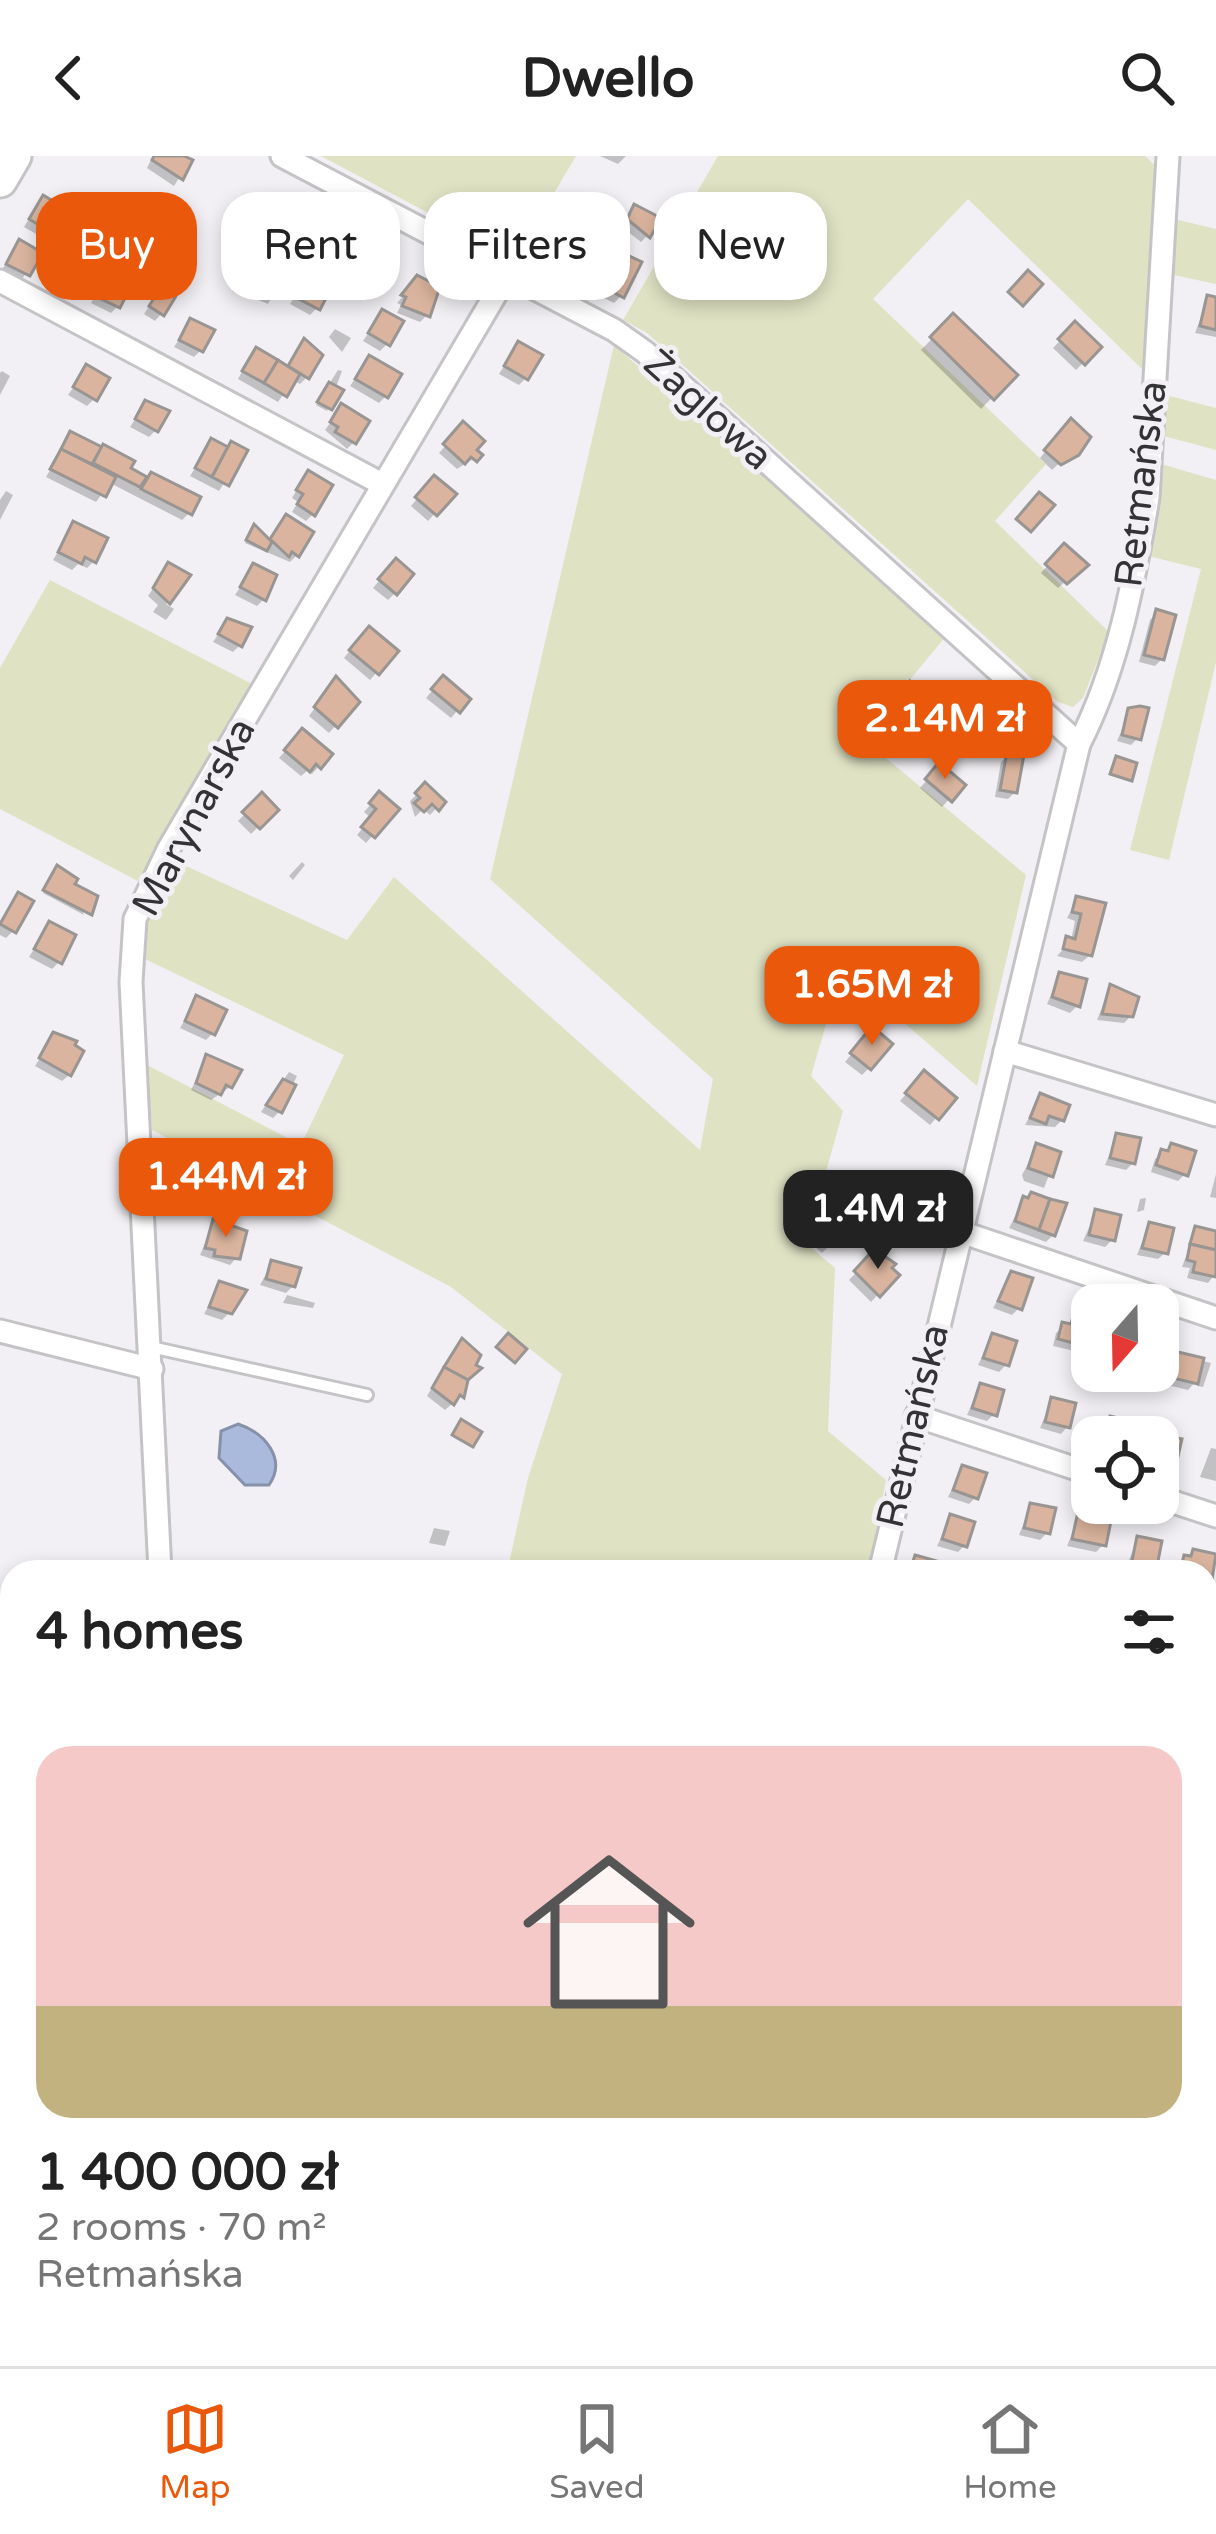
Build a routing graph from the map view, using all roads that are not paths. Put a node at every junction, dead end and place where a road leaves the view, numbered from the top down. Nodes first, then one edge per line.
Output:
1 (14, 156) edge
2 (282, 156) edge
3 (1168, 156) edge
4 (0, 180) edge
5 (424, 231) edge
6 (0, 281) edge
7 (492, 300) edge
8 (552, 300) edge
9 (382, 484) junction
10 (1079, 744) junction
11 (1005, 1051) junction
12 (1216, 1115) edge
13 (958, 1231) junction
14 (1216, 1318) edge
15 (0, 1331) edge
16 (152, 1358) junction
17 (367, 1395) dead end
18 (916, 1416) junction
19 (1071, 1467) edge
20 (1179, 1504) edge
21 (1216, 1516) edge
22 (160, 1560) edge
23 (883, 1560) edge

1 - 4 main road
2 - 5 street, Żaglowa
3 - 10 street, Retmańska
6 - 9 street
7 - 9 street, Marynarska
8 - 10 street, Żaglowa
9 - 16 street, Marynarska
10 - 11 street, Retmańska
11 - 12 street
11 - 13 street, Retmańska
13 - 14 street
13 - 18 street, Retmańska
15 - 16 street
16 - 17 lane
16 - 22 street, Marynarska
18 - 19 street
18 - 23 street, Retmańska
20 - 21 street

